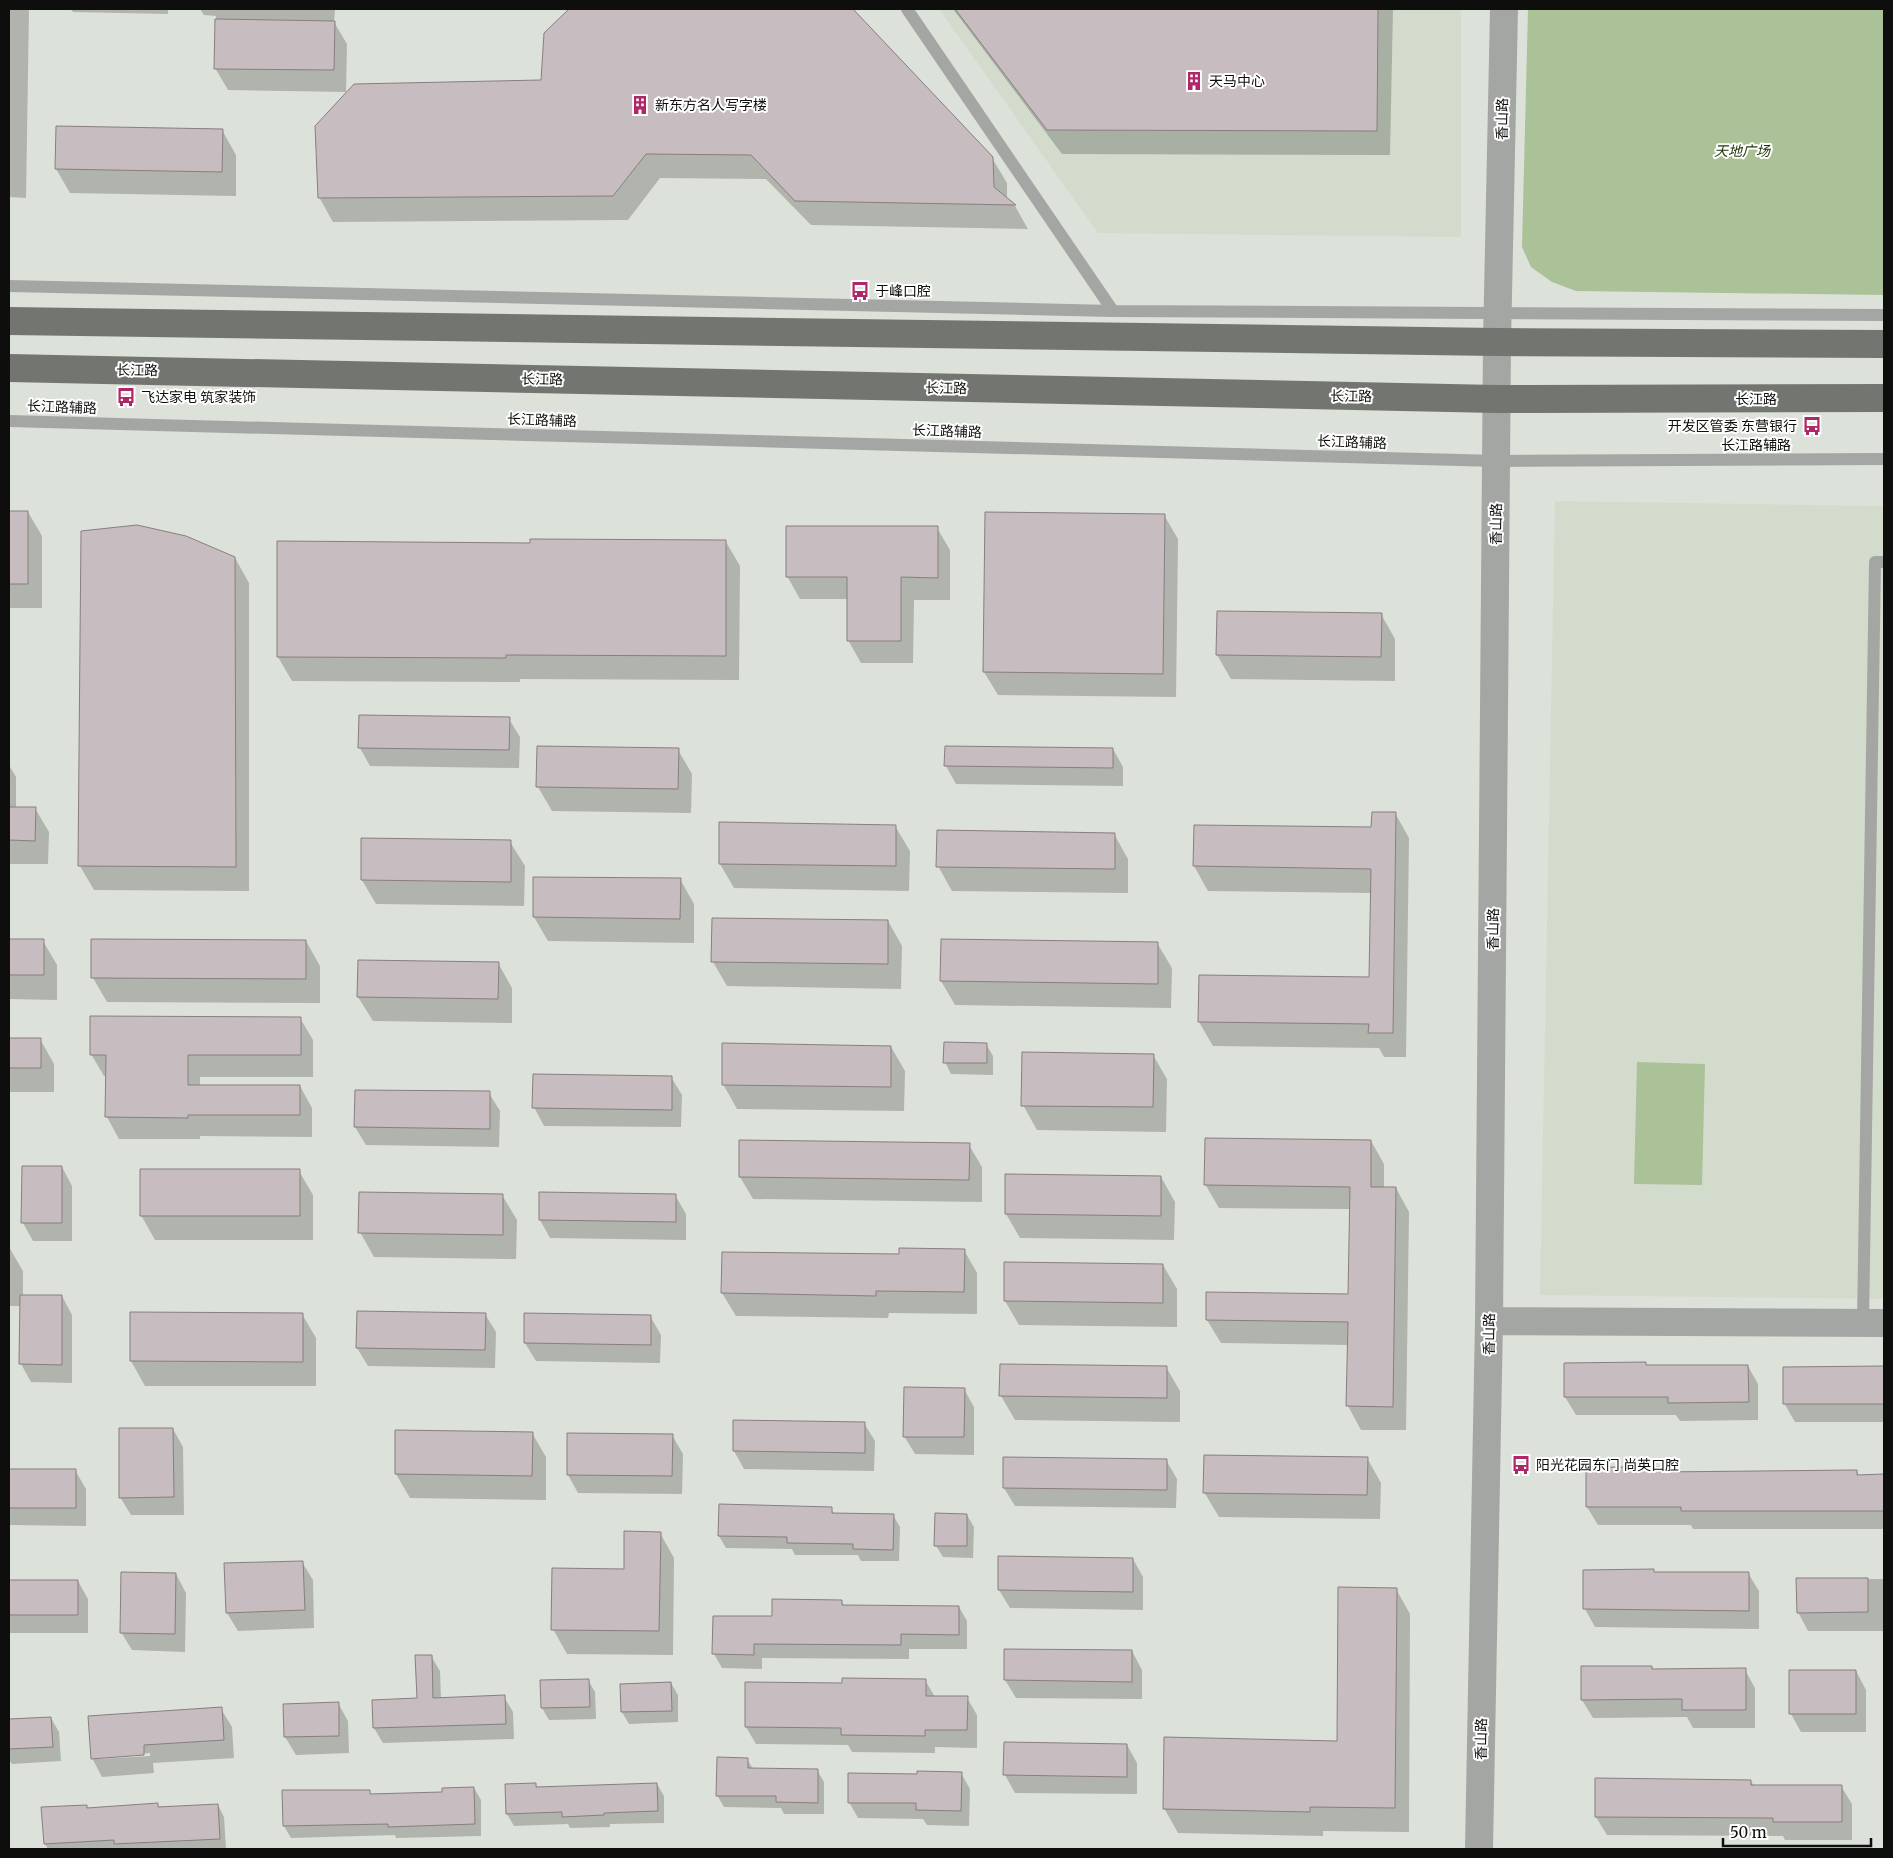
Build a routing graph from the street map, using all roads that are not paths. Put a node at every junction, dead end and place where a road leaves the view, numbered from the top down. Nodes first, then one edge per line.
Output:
1 (908, 9) edge
2 (1504, 9) edge
3 (9, 286) edge
4 (1113, 311) junction
5 (1498, 314) junction
6 (1884, 315) edge
7 (9, 321) edge
8 (1497, 342) junction
9 (1884, 344) edge
10 (9, 368) edge
11 (1884, 398) edge
12 (1497, 399) junction
13 (9, 420) edge
14 (1884, 459) edge
15 (1497, 462) junction
16 (1884, 562) edge
17 (1878, 831) edge
18 (1489, 1321) junction
19 (1874, 1323) edge
20 (1479, 1849) edge

1 - 4 lane
2 - 5 street, 香山路
3 - 4 lane
4 - 5 lane
5 - 6 lane
5 - 8 street, 香山路
7 - 8 main road
8 - 9 main road
8 - 12 street, 香山路
10 - 12 main road, 长江路
11 - 12 main road, 长江路
12 - 15 street, 香山路
13 - 15 lane, 长江路辅路
14 - 15 lane, 长江路辅路
15 - 18 street, 香山路
16 - 17 lane
17 - 19 lane
18 - 19 street
18 - 20 street, 香山路

